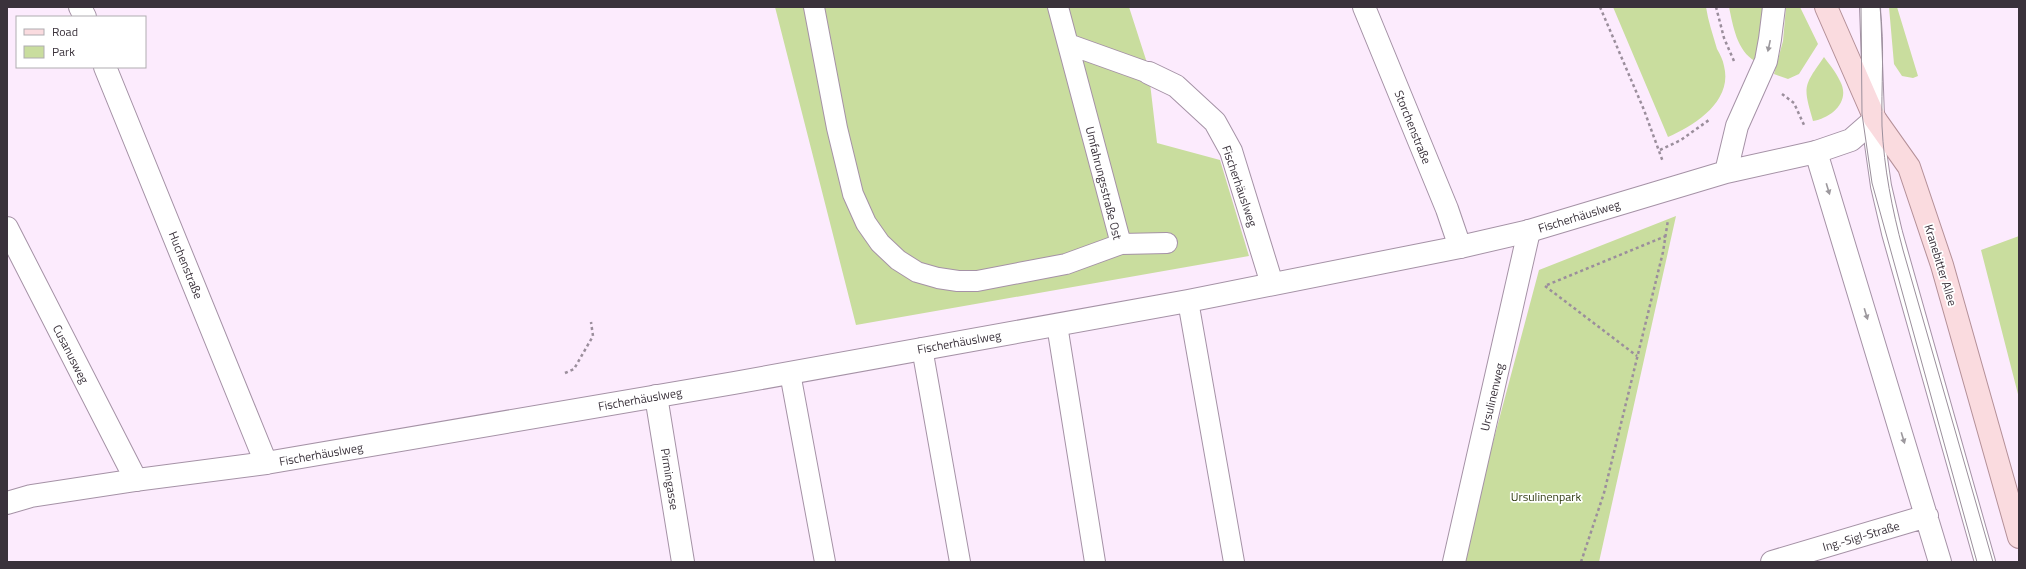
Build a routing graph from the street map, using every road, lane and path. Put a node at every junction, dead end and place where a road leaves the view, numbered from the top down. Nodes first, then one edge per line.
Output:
1 (80, 7) edge
2 (814, 7) edge
3 (1058, 7) edge
4 (1364, 7) edge
5 (1600, 7) edge
6 (1716, 7) edge
7 (1774, 7) edge
8 (1826, 7) edge
9 (1870, 7) edge
10 (84, 16) edge
11 (1068, 44) junction
12 (105, 68) edge
13 (1733, 68) dead end
14 (1149, 73) joint
15 (1714, 115) dead end
16 (1875, 119) junction
17 (1816, 152) junction
18 (1726, 172) junction
19 (7, 228) edge
20 (1529, 232) junction
21 (1167, 243) dead end
22 (1121, 244) junction
23 (1460, 247) junction
24 (1272, 284) junction
25 (1517, 286) junction
26 (1545, 286) junction
27 (1188, 301) junction
28 (590, 322) dead end
29 (1057, 325) junction
30 (922, 348) junction
31 (1638, 356) junction
32 (565, 373) dead end
33 (790, 373) junction
34 (656, 396) junction
35 (266, 463) junction
36 (136, 480) junction
37 (7, 502) edge
38 (1927, 516) junction
39 (2019, 537) edge
40 (683, 562) edge
41 (825, 562) edge
42 (960, 562) edge
43 (1095, 562) edge
44 (1234, 562) edge
45 (1454, 562) edge
46 (1582, 562) edge
47 (1772, 562) edge
48 (1940, 562) edge
49 (1985, 562) edge

1 - 10 street
2 - 22 lane, Umfahrungsstraße Ost
3 - 11 lane, Umfahrungsstraße Ost
4 - 23 street, Storchenstraße
5 - 15 path
6 - 13 path
7 -> 18 street
8 - 16 main road, Kranebitter Allee
9 - 16 lane
11 - 14 lane
11 - 22 lane, Umfahrungsstraße Ost
12 - 35 street, Huchenstraße
14 - 24 street, Fischerhäuslweg
16 - 17 street, Fischerhäuslweg
16 - 39 main road, Kranebitter Allee
16 - 49 lane
17 - 18 street, Fischerhäuslweg
17 -> 38 street
18 - 20 street, Fischerhäuslweg
19 - 36 street, Cusanusweg
20 - 23 street, Fischerhäuslweg
20 - 25 street, Ursulinenweg
21 - 22 lane
23 - 24 street, Fischerhäuslweg
24 - 27 street, Fischerhäuslweg
25 - 26 path
25 - 45 street, Ursulinenweg
26 - 31 path
26 - 31 path
27 - 29 street, Fischerhäuslweg
27 - 44 lane
28 - 32 path
29 - 30 street, Fischerhäuslweg
29 - 43 lane
30 - 33 street, Fischerhäuslweg
30 - 42 lane
31 - 46 path
33 - 34 street, Fischerhäuslweg
33 - 41 lane
34 - 35 street, Fischerhäuslweg
34 - 40 street, Pirmingasse
35 - 36 street, Fischerhäuslweg
36 - 37 street, Fischerhäuslweg
38 - 47 street, Ing.-Sigl-Straße
38 - 48 street

